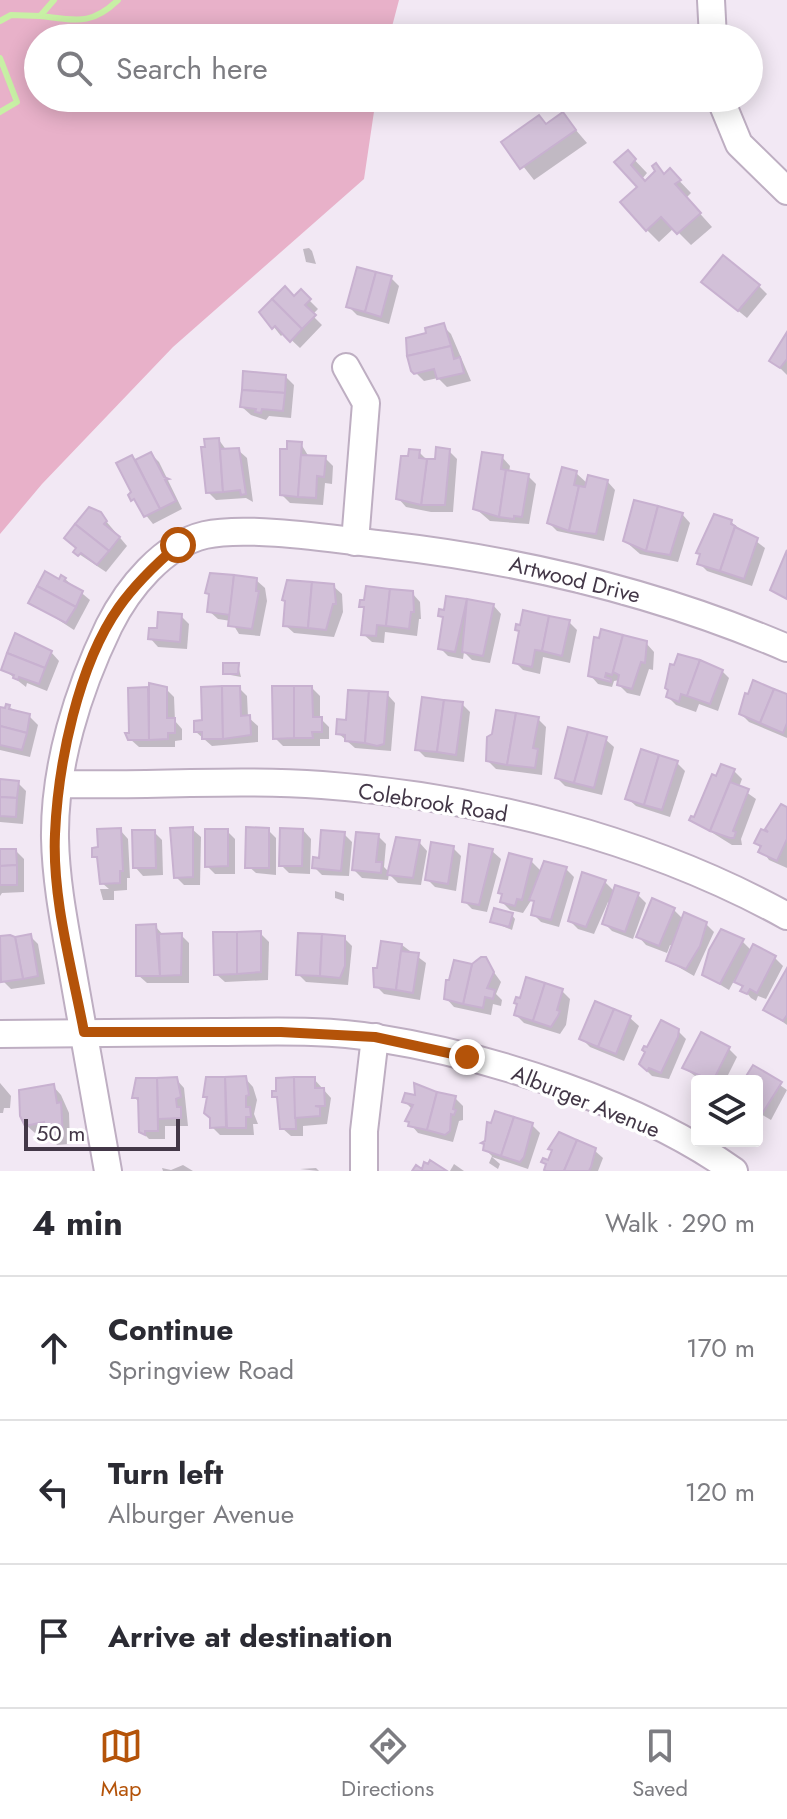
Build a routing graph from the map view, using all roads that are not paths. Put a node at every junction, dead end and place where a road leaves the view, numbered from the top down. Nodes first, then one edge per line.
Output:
1 (711, 0) edge
2 (712, 24) edge
3 (725, 112) edge
4 (787, 191) edge
5 (346, 367) dead end
6 (355, 542) junction
7 (787, 648) edge
8 (61, 784) junction
9 (787, 916) edge
10 (84, 1032) junction
11 (0, 1034) edge
12 (375, 1037) junction
13 (108, 1171) edge
14 (364, 1171) edge
15 (734, 1171) edge

1 - 2 street
3 - 4 street
5 - 6 street
6 - 7 street, Artwood Drive
6 - 8 street, Artwood Drive
8 - 9 street, Colebrook Road
8 - 10 street, Artwood Drive
10 - 11 street, Alburger Avenue
10 - 12 street, Alburger Avenue
10 - 13 street, Artwood Drive
12 - 14 street
12 - 15 street, Alburger Avenue

